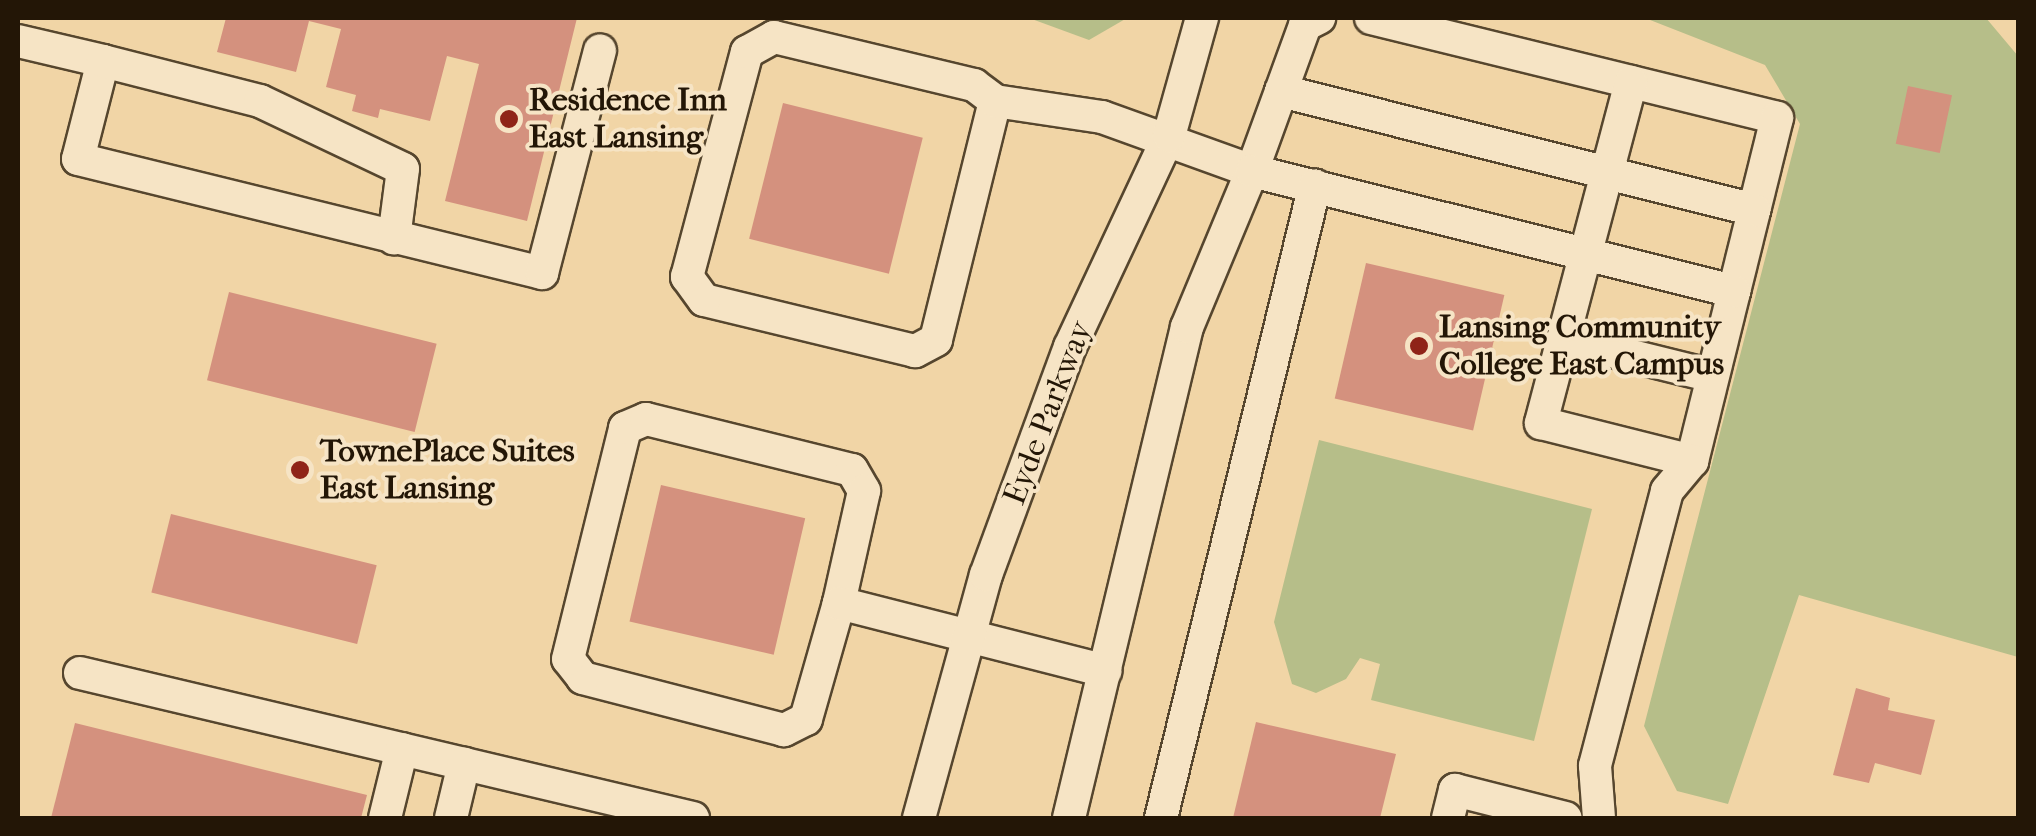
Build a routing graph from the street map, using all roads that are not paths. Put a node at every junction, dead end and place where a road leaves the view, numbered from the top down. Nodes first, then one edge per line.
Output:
1 (1202, 18) edge
2 (1320, 18) edge
3 (1371, 18) edge
4 (18, 41) edge
5 (600, 50) dead end
6 (104, 61) junction
7 (1631, 82) junction
8 (1281, 91) junction
9 (996, 102) junction
10 (1169, 136) junction
11 (1252, 171) junction
12 (1608, 174) junction
13 (1316, 186) junction
14 (1754, 210) junction
15 (394, 238) junction
16 (1586, 254) junction
17 (1734, 291) junction
18 (1563, 339) junction
19 (1713, 376) junction
20 (1692, 461) junction
21 (839, 603) junction
22 (971, 632) junction
23 (1105, 670) junction
24 (80, 673) dead end
25 (402, 749) junction
26 (464, 764) junction
27 (385, 818) edge
28 (452, 818) edge
29 (694, 818) edge
30 (919, 818) edge
31 (1069, 818) edge
32 (1161, 818) edge
33 (1448, 818) edge
34 (1566, 818) edge
35 (1598, 818) edge

1 - 10 street, Eyde Parkway
2 - 8 street
3 - 7 street
4 - 6 street
5 - 15 street
6 - 15 street
6 - 15 street
7 - 12 street
7 - 14 street
8 - 11 street
8 - 12 street
9 - 9 street
9 - 10 street
10 - 11 street
10 - 22 street, Eyde Parkway
11 - 13 street
11 - 23 street
12 - 14 street
12 - 16 street
13 - 16 street
13 - 32 street
14 - 17 street
16 - 17 street
16 - 18 street
17 - 19 street
18 - 19 street
18 - 20 street
19 - 20 street
20 - 35 street
21 - 21 street
21 - 22 street
22 - 23 street
22 - 30 street, Eyde Parkway
23 - 31 street
24 - 25 street
25 - 26 street
25 - 27 street
26 - 28 street
26 - 29 street
33 - 34 street

